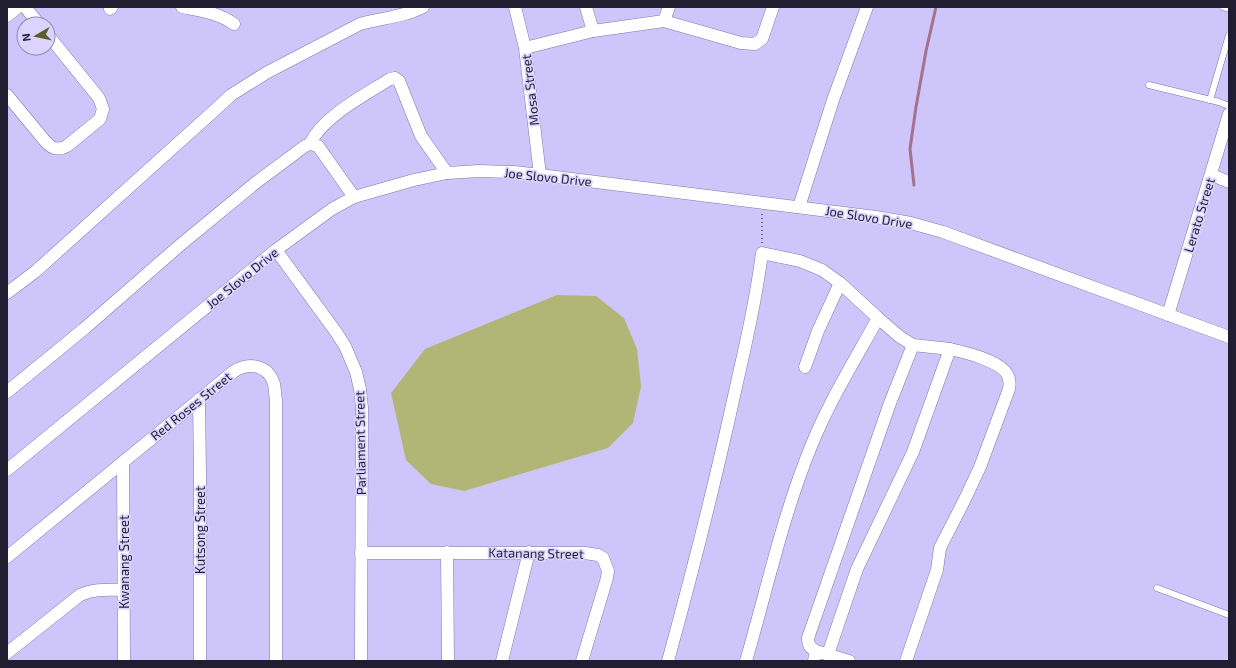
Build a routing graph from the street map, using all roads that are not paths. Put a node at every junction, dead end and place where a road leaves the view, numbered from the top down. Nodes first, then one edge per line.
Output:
1 (18, 7) edge
2 (25, 7) edge
3 (182, 7) edge
4 (423, 7) edge
5 (515, 7) edge
6 (586, 7) edge
7 (669, 7) edge
8 (773, 7) edge
9 (867, 7) edge
10 (1223, 7) edge
11 (1229, 9) edge
12 (7, 16) edge
13 (32, 16) edge
14 (664, 21) junction
15 (234, 24) dead end
16 (593, 31) junction
17 (1229, 35) edge
18 (56, 45) edge
19 (525, 48) junction
20 (1148, 84) dead end
21 (7, 95) edge
22 (1210, 100) junction
23 (1229, 106) edge
24 (1229, 114) edge
25 (310, 144) junction
26 (447, 174) junction
27 (540, 174) junction
28 (1212, 175) junction
29 (1229, 182) edge
30 (354, 197) junction
31 (799, 207) junction
32 (276, 250) junction
33 (840, 283) junction
34 (7, 293) edge
35 (1168, 315) junction
36 (878, 318) junction
37 (1229, 337) edge
38 (913, 345) junction
39 (950, 349) junction
40 (805, 366) dead end
41 (7, 392) edge
42 (198, 399) junction
43 (123, 462) junction
44 (7, 470) edge
45 (447, 552) junction
46 (529, 552) junction
47 (361, 553) junction
48 (7, 557) edge
49 (1157, 588) dead end
50 (124, 590) junction
51 (1229, 614) edge
52 (7, 653) edge
53 (828, 654) junction
54 (815, 656) edge
55 (124, 661) edge
56 (200, 661) edge
57 (276, 661) edge
58 (361, 661) edge
59 (448, 661) edge
60 (502, 661) edge
61 (582, 661) edge
62 (668, 661) edge
63 (746, 661) edge
64 (849, 661) edge
65 (906, 661) edge

1 - 12 street
2 - 13 street
3 - 15 street
4 - 34 street
5 - 19 street, Mosa Street
6 - 16 street
7 - 14 street
8 - 14 street
9 - 31 street
10 - 11 lane
14 - 16 street
16 - 19 street
17 - 22 lane
18 - 21 street
19 - 27 street, Mosa Street
20 - 22 lane
22 - 23 lane
24 - 28 street, Lerato Street
25 - 26 street
25 - 30 street
25 - 41 street
26 - 27 street, Joe Slovo Drive
26 - 30 street, Joe Slovo Drive
27 - 31 street, Joe Slovo Drive
28 - 29 street
28 - 35 street, Lerato Street
30 - 32 street, Joe Slovo Drive
31 - 35 street, Joe Slovo Drive
32 - 44 street, Joe Slovo Drive
32 - 47 street, Parliament Street
33 - 36 street
33 - 40 street
33 - 62 street
35 - 37 street, Joe Slovo Drive
36 - 38 street
36 - 63 street
38 - 39 street
38 - 54 street
39 - 53 street
39 - 65 street
42 - 43 street, Red Roses Street
42 - 56 street, Kutsong Street
42 - 57 street, Red Roses Street
43 - 48 street, Red Roses Street
43 - 50 street, Kwanang Street
45 - 46 street, Katanang Street
45 - 47 street, Katanang Street
45 - 59 street
46 - 60 street
46 - 61 street, Katanang Street
47 - 58 street, Parliament Street
49 - 51 lane
50 - 52 street
50 - 55 street, Kwanang Street
53 - 54 street
53 - 64 street

